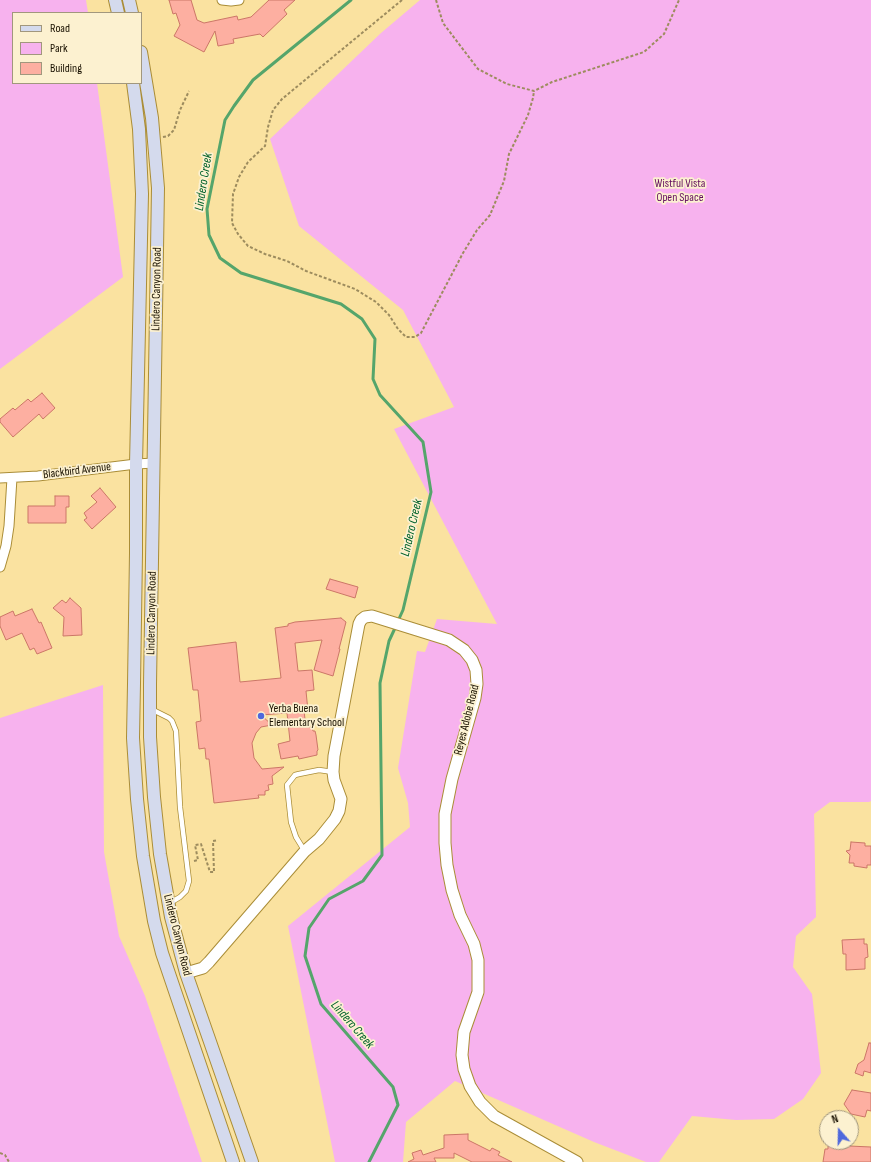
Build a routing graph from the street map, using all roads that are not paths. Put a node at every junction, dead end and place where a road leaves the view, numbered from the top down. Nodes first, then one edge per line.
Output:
1 (115, 0) edge
2 (129, 0) edge
3 (223, 0) edge
4 (239, 0) edge
5 (118, 12) edge
6 (132, 12) edge
7 (142, 58) edge
8 (133, 84) edge
9 (154, 463) junction
10 (136, 464) junction
11 (0, 478) edge
12 (12, 478) junction
13 (0, 567) edge
14 (150, 708) junction
15 (333, 772) junction
16 (305, 851) junction
17 (169, 904) junction
18 (186, 973) junction
19 (221, 1073) junction
20 (205, 1079) junction
21 (233, 1162) edge
22 (252, 1162) edge
23 (577, 1162) edge

1 - 5 main road
2 - 6 main road
3 - 4 street
7 - 9 main road, Lindero Canyon Road
8 - 10 main road, Lindero Canyon Road
9 - 10 street, Blackbird Avenue
9 - 14 main road, Lindero Canyon Road
10 - 12 street, Blackbird Avenue
10 - 20 main road, Lindero Canyon Road
11 - 12 street, Blackbird Avenue
12 - 13 street
14 - 17 main road, Lindero Canyon Road
14 - 17 lane
15 - 16 street, Reyes Adobe Road
15 - 16 lane
15 - 23 street, Reyes Adobe Road
16 - 18 street, Reyes Adobe Road
17 - 18 main road, Lindero Canyon Road
18 - 19 main road, Lindero Canyon Road
19 - 20 main road
19 - 22 main road, Lindero Canyon Road
20 - 21 main road, Lindero Canyon Road

